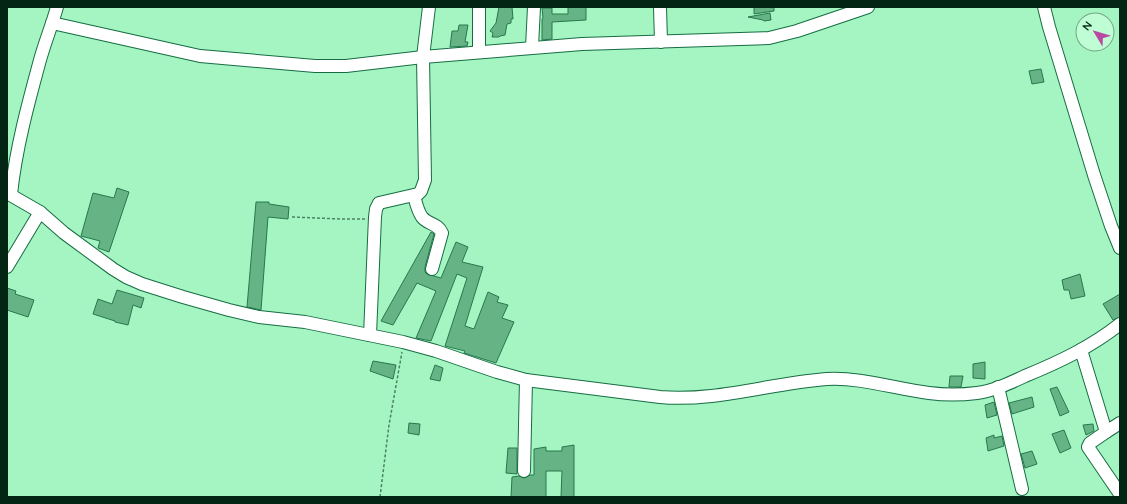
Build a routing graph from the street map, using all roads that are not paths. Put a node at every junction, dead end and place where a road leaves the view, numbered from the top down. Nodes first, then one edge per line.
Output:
1 (57, 7) edge
2 (429, 7) edge
3 (479, 7) edge
4 (534, 7) edge
5 (660, 7) edge
6 (868, 7) edge
7 (1044, 7) edge
8 (52, 24) junction
9 (661, 42) junction
10 (532, 47) junction
11 (479, 52) junction
12 (423, 57) junction
13 (10, 168) edge
14 (9, 193) edge
15 (414, 196) junction
16 (40, 212) junction
17 (1120, 248) edge
18 (7, 267) edge
19 (432, 269) dead end
20 (1120, 324) edge
21 (370, 335) junction
22 (1081, 350) junction
23 (526, 380) junction
24 (998, 387) junction
25 (1120, 423) edge
26 (1106, 432) junction
27 (524, 471) dead end
28 (1022, 489) dead end
29 (1120, 494) edge

1 - 8 street
2 - 12 street
3 - 11 street
4 - 10 street
5 - 9 street
6 - 9 street
7 - 17 street
8 - 12 street
8 - 13 street
9 - 10 street
10 - 11 street
11 - 12 street
12 - 15 street
13 - 14 street
14 - 16 street
15 - 19 street
15 - 21 street
16 - 18 street
16 - 21 street
20 - 22 street
21 - 23 street
22 - 24 street
22 - 26 street
23 - 24 street
23 - 27 street
24 - 28 street
25 - 26 street
26 - 29 street

